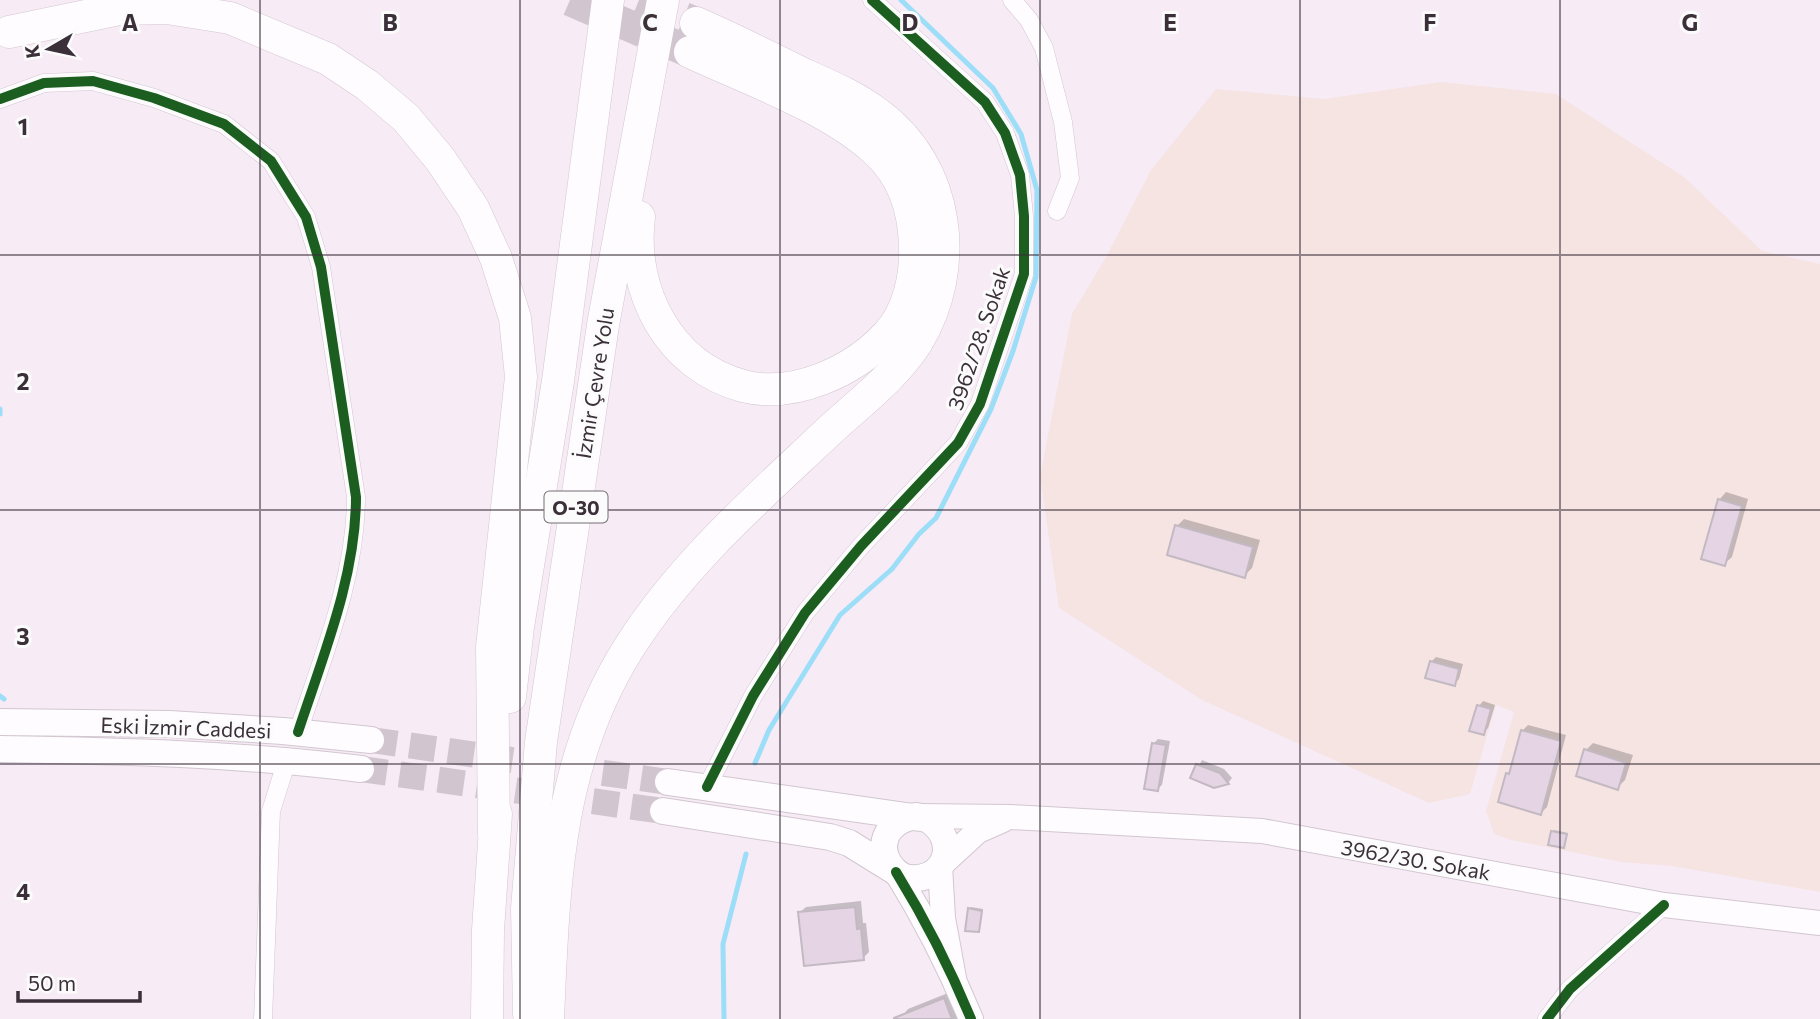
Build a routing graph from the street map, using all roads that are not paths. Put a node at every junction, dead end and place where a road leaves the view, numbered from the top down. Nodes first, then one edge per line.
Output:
1 (111, 0) edge
2 (608, 0) edge
3 (872, 0) edge
4 (1012, 0) edge
5 (662, 2) edge
6 (5, 33) edge
7 (0, 99) edge
8 (1057, 211) dead end
9 (0, 722) edge
10 (298, 732) junction
11 (371, 740) tunnel mouth
12 (0, 749) edge
13 (287, 760) junction
14 (361, 769) tunnel mouth
15 (668, 782) tunnel mouth
16 (707, 787) junction
17 (663, 811) tunnel mouth
18 (917, 817) junction
19 (1010, 817) junction
20 (494, 833) junction
21 (940, 866) junction
22 (896, 872) junction
23 (1664, 905) junction
24 (1820, 923) edge
25 (954, 978) junction
26 (263, 1019) edge
27 (487, 1019) edge
28 (529, 1019) edge
29 (548, 1019) edge
30 (971, 1019) edge
31 (1547, 1019) edge

1 - 6 highway
2 - 20 highway, İzmir Çevre Yolu / O-30
3 - 16 street, 3962/28. Sokak
4 - 8 street
5 - 28 highway, İzmir Çevre Yolu / O-30
5 - 29 highway
6 - 20 highway
7 - 10 street
9 - 10 main road, Eski İzmir Caddesi
10 - 11 main road, Eski İzmir Caddesi
12 - 13 main road, Eski İzmir Caddesi
13 - 14 main road, Eski İzmir Caddesi
13 - 26 street
15 - 16 main road
16 - 18 main road
17 - 22 main road
18 - 19 main road, 3962/30. Sokak
18 - 21 main road
18 - 22 main road
19 - 21 main road
19 - 23 main road, 3962/30. Sokak
20 - 27 highway, İzmir Çevre Yolu / O-30
21 - 22 main road
21 - 25 main road
22 - 25 main road
23 - 24 main road, 3962/30. Sokak
23 - 31 street
25 - 30 main road

